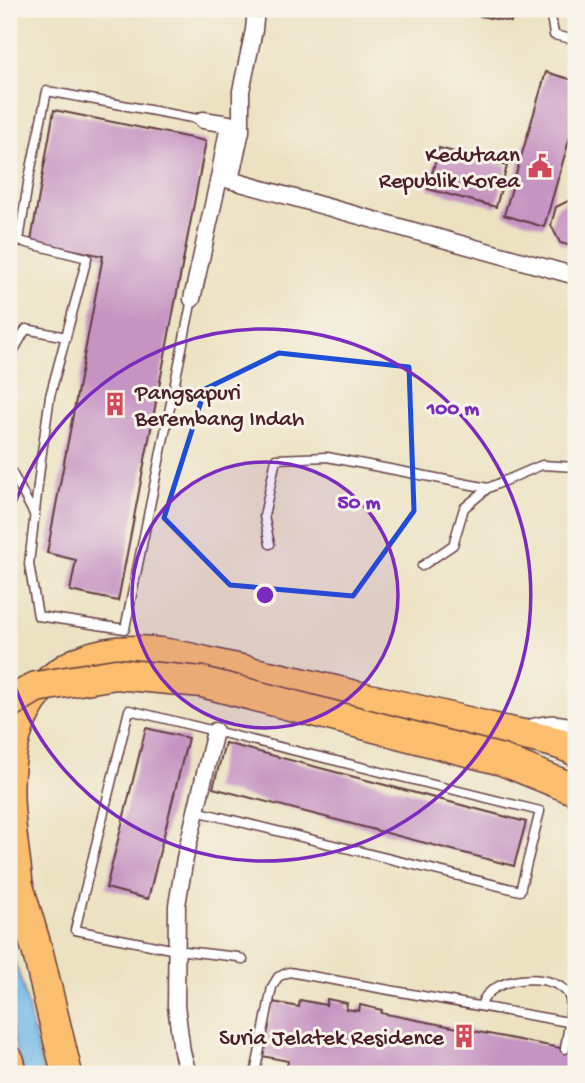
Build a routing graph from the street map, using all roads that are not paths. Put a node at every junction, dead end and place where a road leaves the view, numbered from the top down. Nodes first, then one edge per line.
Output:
1 (256, 9) edge
2 (550, 9) edge
3 (576, 40) edge
4 (203, 120) joint
5 (225, 179) junction
6 (576, 276) edge
7 (192, 299) joint
8 (66, 337) junction
9 (9, 375) edge
10 (9, 467) edge
11 (576, 467) edge
12 (488, 488) junction
13 (35, 516) junction
14 (270, 544) dead end
15 (422, 566) dead end
16 (9, 703) edge
17 (576, 729) edge
18 (215, 731) junction
19 (512, 733) junction
20 (576, 751) edge
21 (576, 790) edge
22 (196, 811) junction
23 (13, 867) edge
24 (176, 950) junction
25 (243, 960) dead end
26 (481, 1006) junction
27 (568, 1022) junction
28 (565, 1049) dead end
29 (9, 1061) edge
30 (12, 1074) edge
31 (68, 1074) edge
32 (188, 1074) edge
33 (255, 1074) edge

1 - 5 street
2 - 3 lane
4 - 5 street
4 - 8 lane
5 - 6 street
5 - 7 street
7 - 13 lane
8 - 9 lane
8 - 13 lane
10 - 13 lane
11 - 12 lane
12 - 14 lane
12 - 15 lane
16 - 21 highway, bridge
17 - 19 street
18 - 22 street
18 - 22 lane
18 - 24 lane
19 - 20 highway
19 - 23 highway, bridge
22 - 24 street
23 - 31 highway
24 - 25 lane
24 - 32 street
26 - 27 lane
26 - 27 lane
26 - 33 lane
27 - 28 lane
29 - 30 highway

